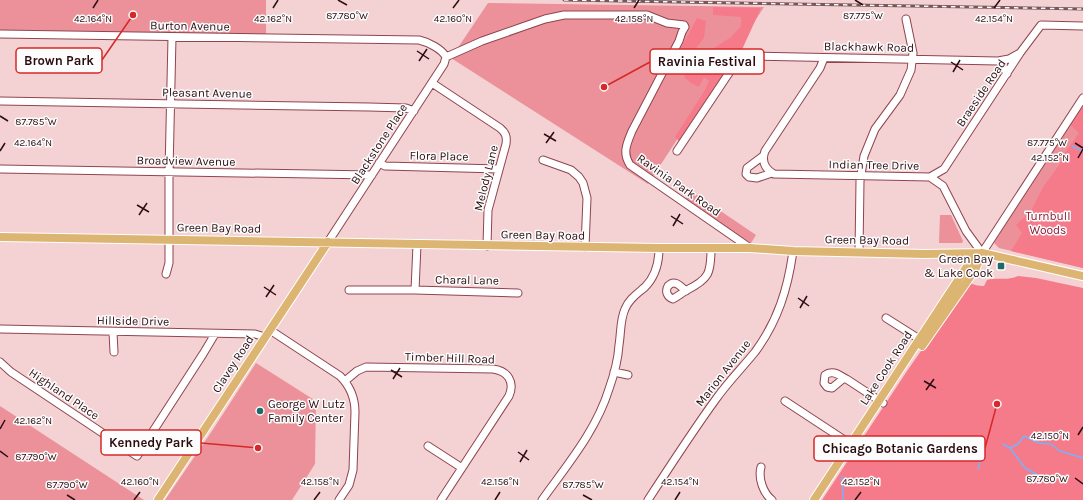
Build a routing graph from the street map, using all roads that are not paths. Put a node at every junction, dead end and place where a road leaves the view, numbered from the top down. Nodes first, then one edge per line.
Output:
1 (906, 19) dead end
2 (1083, 26) edge
3 (0, 34) edge
4 (172, 37) junction
5 (1020, 53) junction
6 (446, 57) junction
7 (824, 58) junction
8 (913, 59) junction
9 (998, 61) junction
10 (1007, 74) junction
11 (432, 83) junction
12 (1083, 98) edge
13 (0, 101) edge
14 (170, 104) junction
15 (414, 111) junction
16 (677, 151) dead end
17 (763, 156) junction
18 (543, 160) dead end
19 (380, 163) junction
20 (0, 169) edge
21 (499, 169) junction
22 (944, 169) junction
23 (169, 172) junction
24 (772, 173) junction
25 (372, 174) junction
26 (861, 176) junction
27 (930, 177) junction
28 (943, 186) junction
29 (0, 237) edge
30 (168, 240) junction
31 (328, 242) junction
32 (417, 245) junction
33 (487, 246) junction
34 (585, 247) junction
35 (659, 248) junction
36 (750, 248) junction
37 (711, 249) junction
38 (793, 250) junction
39 (859, 252) junction
40 (982, 253) junction
41 (166, 274) dead end
42 (1083, 276) edge
43 (349, 290) dead end
44 (415, 290) junction
45 (686, 291) dead end
46 (518, 293) dead end
47 (886, 318) dead end
48 (0, 329) edge
49 (113, 332) junction
50 (215, 334) junction
51 (268, 334) junction
52 (922, 341) junction
53 (114, 352) dead end
54 (0, 362) edge
55 (614, 372) junction
56 (628, 375) dead end
57 (844, 378) dead end
58 (345, 381) junction
59 (785, 401) dead end
60 (881, 401) junction
61 (852, 445) junction
62 (428, 446) dead end
63 (761, 467) dead end
64 (462, 468) junction
65 (158, 500) edge
66 (339, 500) edge
67 (441, 500) edge
68 (542, 500) edge
69 (648, 500) edge
70 (772, 500) edge
71 (814, 500) edge
72 (820, 500) edge

1 - 8 street
2 - 5 street, Braeside Road
3 - 4 street, Burton Avenue
4 - 6 street, Burton Avenue
4 - 14 street
5 - 9 street, Blackhawk Road
5 - 10 street, Braeside Road
6 - 11 street, Blackstone Place
6 - 36 street, Ravinia Park Road
7 - 8 street, Blackhawk Road
7 - 16 street, Blackhawk Road
7 - 17 street, Indian Tree Drive
8 - 9 street, Blackhawk Road
8 - 26 street
9 - 10 street
10 - 22 street, Braeside Road
11 - 15 street, Blackstone Place
11 - 21 street, Melody Lane
12 - 40 street, Lake Cook Road
13 - 14 street, Pleasant Avenue
14 - 15 street, Pleasant Avenue
14 - 23 street
15 - 19 street, Blackstone Place
17 - 24 street
17 - 24 street, Indian Tree Drive
18 - 34 street
19 - 21 street, Flora Place
19 - 25 street, Blackstone Place
20 - 23 street, Broadview Avenue
21 - 33 street, Melody Lane
22 - 27 street, Braeside Road
22 - 28 street
23 - 25 street, Broadview Avenue
23 - 30 street
24 - 26 street, Indian Tree Drive
25 - 31 street, Blackstone Place
26 - 27 street, Indian Tree Drive
26 - 39 street
27 - 28 street, Indian Tree Drive
28 - 40 street, Indian Tree Drive
29 - 30 main road, Green Bay Road
30 - 31 main road, Green Bay Road
30 - 41 street
31 - 32 main road, Green Bay Road
31 - 51 main road, Clavey Road
32 - 33 main road, Green Bay Road
32 - 44 street
33 - 34 main road, Green Bay Road
34 - 35 main road, Green Bay Road
35 - 37 main road, Green Bay Road
35 - 55 street
36 - 37 main road, Green Bay Road
36 - 38 main road, Green Bay Road
37 - 45 street
38 - 39 main road, Green Bay Road
38 - 69 street, Marion Avenue
39 - 40 main road, Green Bay Road
40 - 42 main road, Green Bay Road
40 - 52 main road, Lake Cook Road
43 - 44 street, Charal Lane
44 - 46 street, Charal Lane
47 - 52 street
48 - 49 street, Hillside Drive
49 - 50 street, Hillside Drive
49 - 53 street
50 - 51 street, Hillside Drive
50 - 54 street, Highland Place
51 - 58 street
51 - 65 main road, Clavey Road
52 - 60 main road, Lake Cook Road
55 - 56 street
55 - 68 street
57 - 60 street
58 - 64 street, Timber Hill Road
58 - 66 street
59 - 61 street
60 - 61 main road, Lake Cook Road
61 - 71 main road, Lake Cook Road
61 - 72 main road, Lake Cook Road
62 - 64 street
63 - 70 street
64 - 67 street, Timber Hill Road

